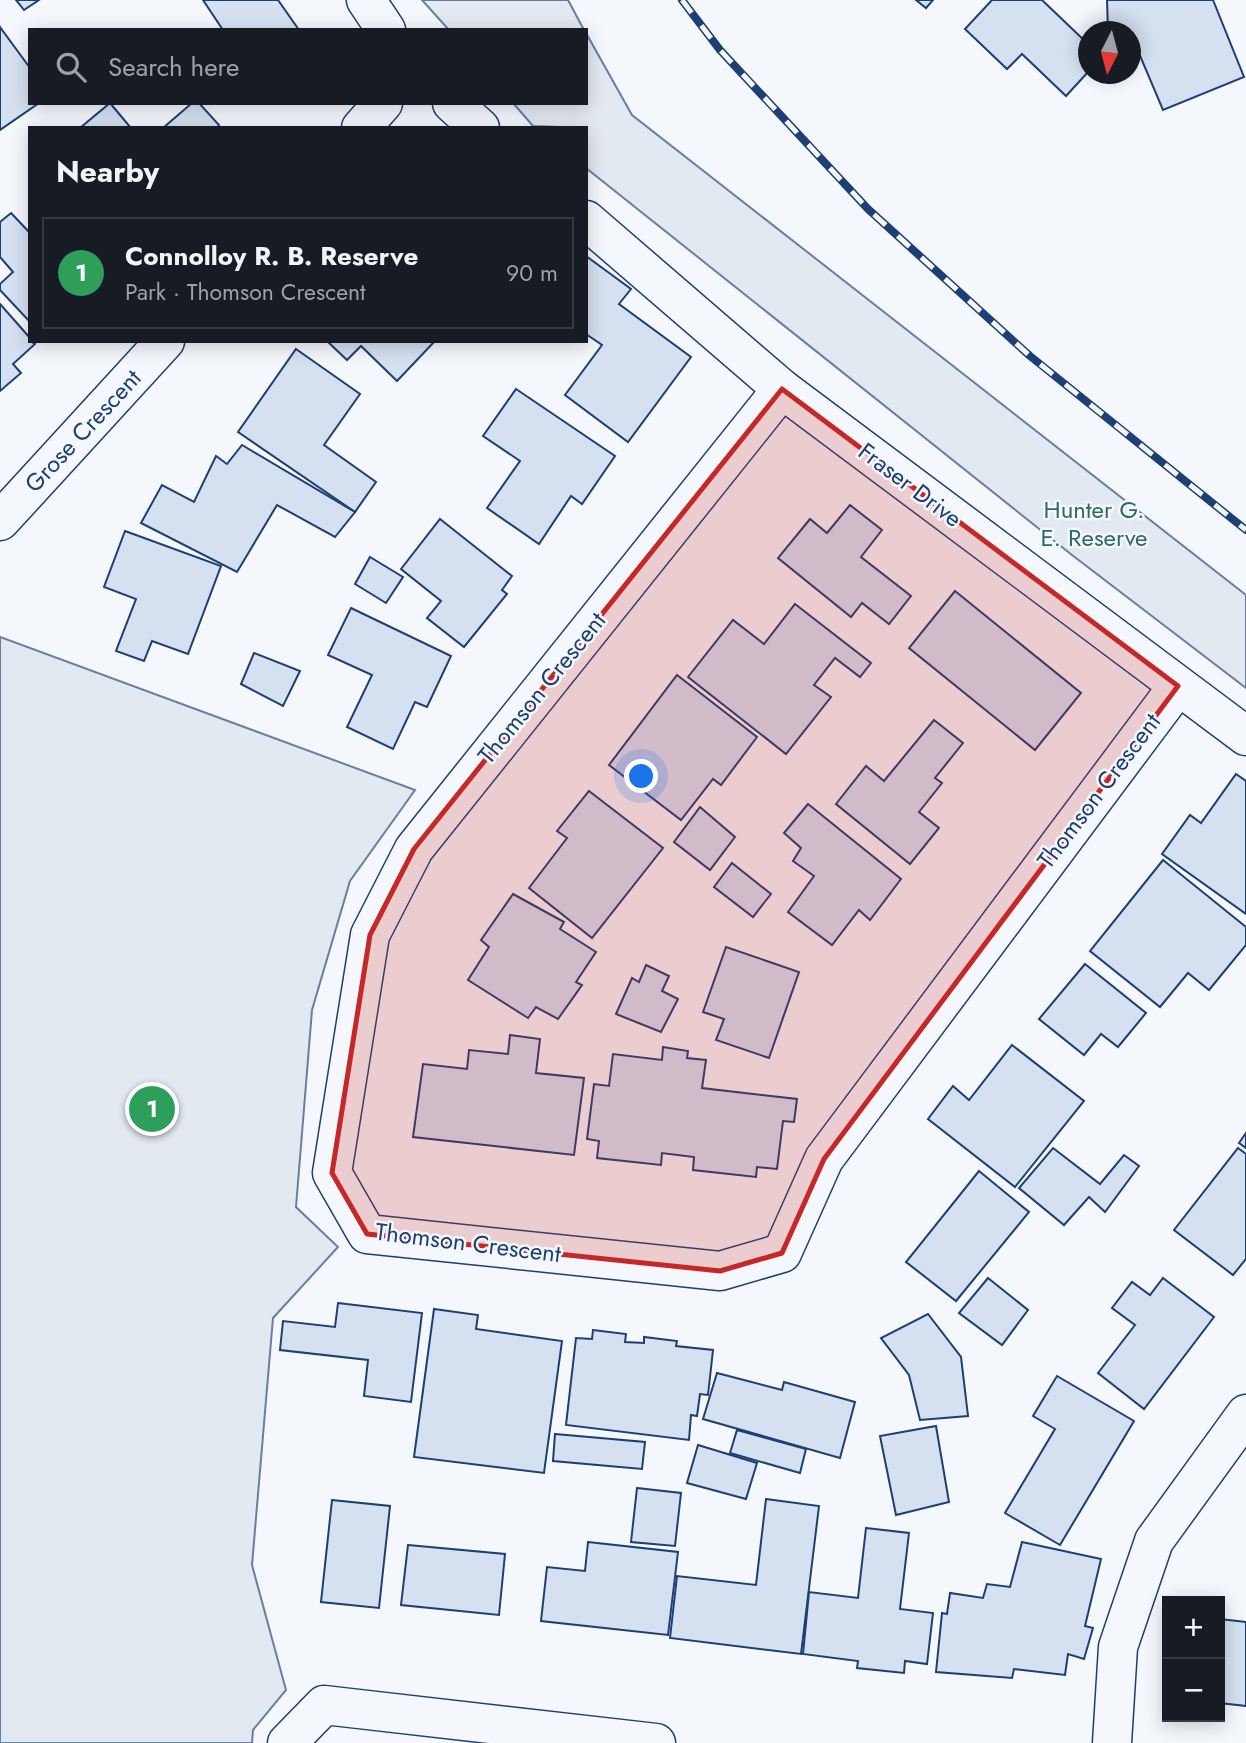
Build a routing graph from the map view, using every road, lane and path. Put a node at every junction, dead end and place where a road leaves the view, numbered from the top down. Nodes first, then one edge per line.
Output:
1 (366, 0) edge
2 (385, 28) edge
3 (381, 105) edge
4 (454, 105) edge
5 (363, 126) edge
6 (478, 126) edge
7 (588, 222) edge
8 (163, 343) edge
9 (782, 389) junction
10 (0, 522) edge
11 (1178, 686) junction
12 (1246, 736) edge
13 (1246, 1414) edge
14 (287, 1743) edge
15 (656, 1743) edge
16 (1112, 1743) edge

1 - 2 street
3 - 5 street
4 - 6 street
7 - 9 street, Fraser Drive
8 - 10 street, Grose Crescent
9 - 11 street, Fraser Drive
9 - 11 street, Thomson Crescent
11 - 12 street, Fraser Drive
13 - 16 street
14 - 15 street

